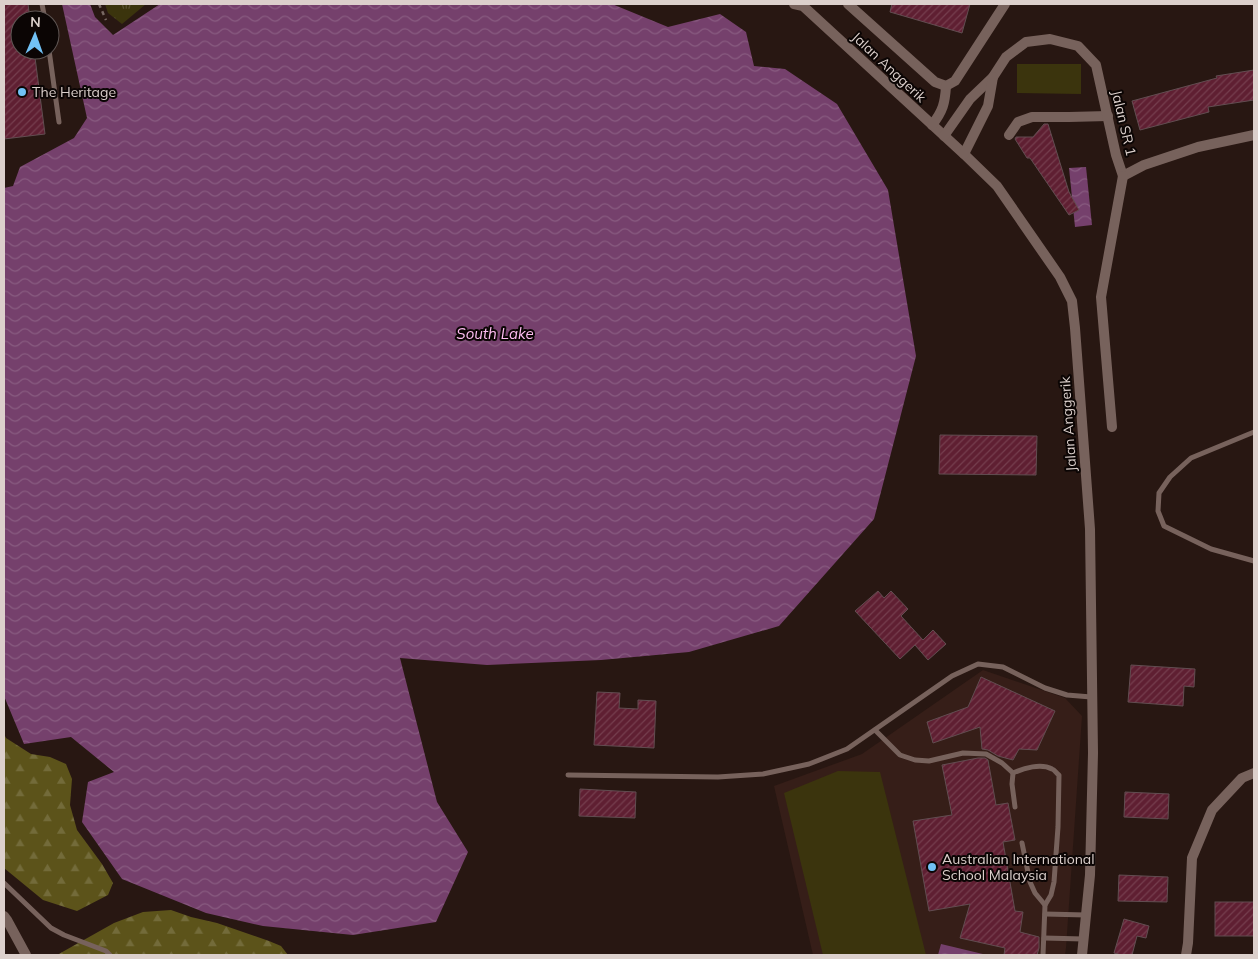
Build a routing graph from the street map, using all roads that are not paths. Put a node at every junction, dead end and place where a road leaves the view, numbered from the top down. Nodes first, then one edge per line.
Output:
1 (794, 4) edge
2 (848, 4) edge
3 (1005, 4) edge
4 (50, 60) edge
5 (993, 77) junction
6 (946, 86) junction
7 (1108, 116) junction
8 (59, 122) dead end
9 (932, 124) junction
10 (1009, 135) dead end
11 (1254, 135) edge
12 (944, 136) junction
13 (964, 154) junction
14 (1123, 176) junction
15 (1112, 427) dead end
16 (1254, 432) edge
17 (1254, 561) edge
18 (1091, 697) junction
19 (875, 730) junction
20 (1013, 773) junction
21 (1254, 773) edge
22 (568, 775) dead end
23 (1015, 808) dead end
24 (1022, 843) dead end
25 (4, 884) edge
26 (1045, 905) junction
27 (1045, 914) junction
28 (1086, 915) junction
29 (4, 916) edge
30 (1044, 938) junction
31 (1084, 939) junction
32 (26, 955) edge
33 (110, 955) edge
34 (1043, 955) edge
35 (1082, 955) edge
36 (1186, 955) edge

1 - 9 street, Jalan Anggerik
2 - 6 street
3 - 6 street
4 - 8 lane
5 - 7 street, Jalan SR 1
5 - 12 street
5 - 13 street
6 - 9 street
7 - 10 street
7 - 14 street, Jalan SR 1
9 - 12 street, Jalan Anggerik
11 - 14 street, Jalan SR 1
12 - 13 street, Jalan Anggerik
13 - 18 street, Jalan Anggerik
14 - 15 street
16 - 17 lane
18 - 19 lane
18 - 28 street, Jalan Anggerik
19 - 20 lane
19 - 22 lane
20 - 23 lane
20 - 26 lane
21 - 36 street
24 - 26 lane
25 - 33 lane
26 - 27 lane
27 - 28 lane
27 - 30 lane
28 - 31 street, Jalan Anggerik
29 - 32 street
30 - 31 lane
30 - 34 lane
31 - 35 street, Jalan Anggerik

